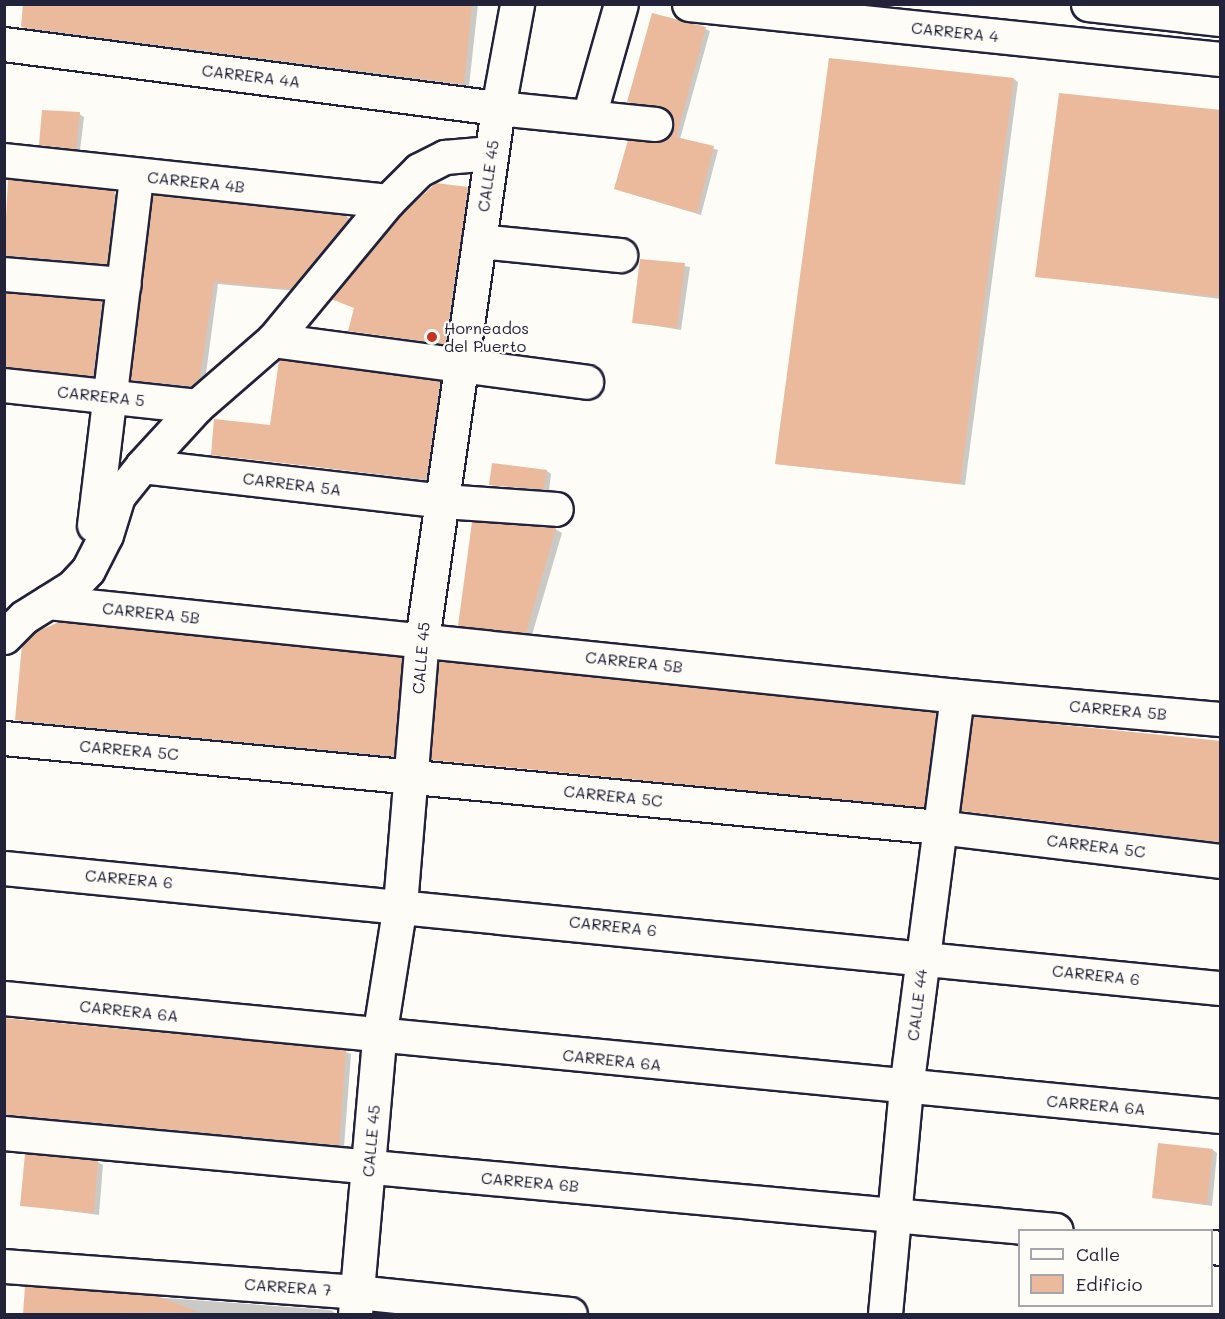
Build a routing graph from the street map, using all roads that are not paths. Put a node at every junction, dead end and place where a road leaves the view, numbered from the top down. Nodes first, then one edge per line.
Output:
1 (518, 4) edge
2 (621, 4) edge
3 (689, 4) edge
4 (1088, 4) edge
5 (1218, 14) edge
6 (4, 44) edge
7 (1221, 59) edge
8 (498, 108) junction
9 (588, 116) junction
10 (655, 124) dead end
11 (491, 153) junction
12 (4, 160) edge
13 (136, 176) junction
14 (388, 201) junction
15 (479, 241) junction
16 (620, 255) dead end
17 (4, 274) edge
18 (124, 284) junction
19 (273, 340) junction
20 (461, 365) junction
21 (586, 382) dead end
22 (4, 385) edge
23 (111, 397) junction
24 (197, 406) junction
25 (142, 466) junction
26 (443, 501) junction
27 (556, 509) dead end
28 (88, 570) junction
29 (48, 602) junction
30 (4, 637) edge
31 (422, 640) junction
32 (957, 696) junction
33 (1221, 719) edge
34 (4, 738) edge
35 (412, 776) junction
36 (939, 827) junction
37 (1221, 861) edge
38 (4, 868) edge
39 (400, 905) junction
40 (923, 957) junction
41 (1221, 988) edge
42 (4, 998) edge
43 (379, 1037) junction
44 (906, 1088) junction
45 (1221, 1116) edge
46 (4, 1132) edge
47 (369, 1168) junction
48 (893, 1214) junction
49 (1046, 1229) edge
50 (4, 1266) edge
51 (356, 1303) edge
52 (570, 1314) edge
53 (885, 1314) edge

1 - 8 street, CALLE 45
2 - 9 street
3 - 7 street, CARRERA 4
4 - 5 street
6 - 8 street, CARRERA 4A
8 - 9 street, CARRERA 4A
8 - 11 street, CALLE 45
9 - 10 street, CARRERA 4A
11 - 14 street
11 - 15 street, CALLE 45
12 - 13 street, CARRERA 4B
13 - 14 street, CARRERA 4B
13 - 18 street
14 - 19 street
15 - 16 street
15 - 20 street, CALLE 45
17 - 18 street
18 - 23 street
19 - 20 street
19 - 24 street
20 - 21 street
20 - 26 street, CALLE 45
22 - 23 street, CARRERA 5
23 - 24 street, CARRERA 5
23 - 28 street
24 - 25 street
25 - 26 street, CARRERA 5A
25 - 28 street
26 - 27 street, CARRERA 5A
26 - 31 street, CALLE 45
28 - 29 street
29 - 30 street
29 - 31 street, CARRERA 5B
31 - 32 street, CARRERA 5B
31 - 35 street, CALLE 45
32 - 33 street, CARRERA 5B
32 - 36 street, CALLE 44
34 - 35 street, CARRERA 5C
35 - 36 street, CARRERA 5C
35 - 39 street, CALLE 45
36 - 37 street, CARRERA 5C
36 - 40 street, CALLE 44
38 - 39 street, CARRERA 6
39 - 40 street, CARRERA 6
39 - 43 street, CALLE 45
40 - 41 street, CARRERA 6
40 - 44 street, CALLE 44
42 - 43 street, CARRERA 6A
43 - 44 street, CARRERA 6A
43 - 47 street, CALLE 45
44 - 45 street, CARRERA 6A
44 - 48 street, CALLE 44
46 - 47 street, CARRERA 6B
47 - 48 street, CARRERA 6B
47 - 51 street, CALLE 45
48 - 49 street, CARRERA 6B
48 - 53 street, CALLE 44
50 - 51 street, CARRERA 7
51 - 52 street, CARRERA 7

